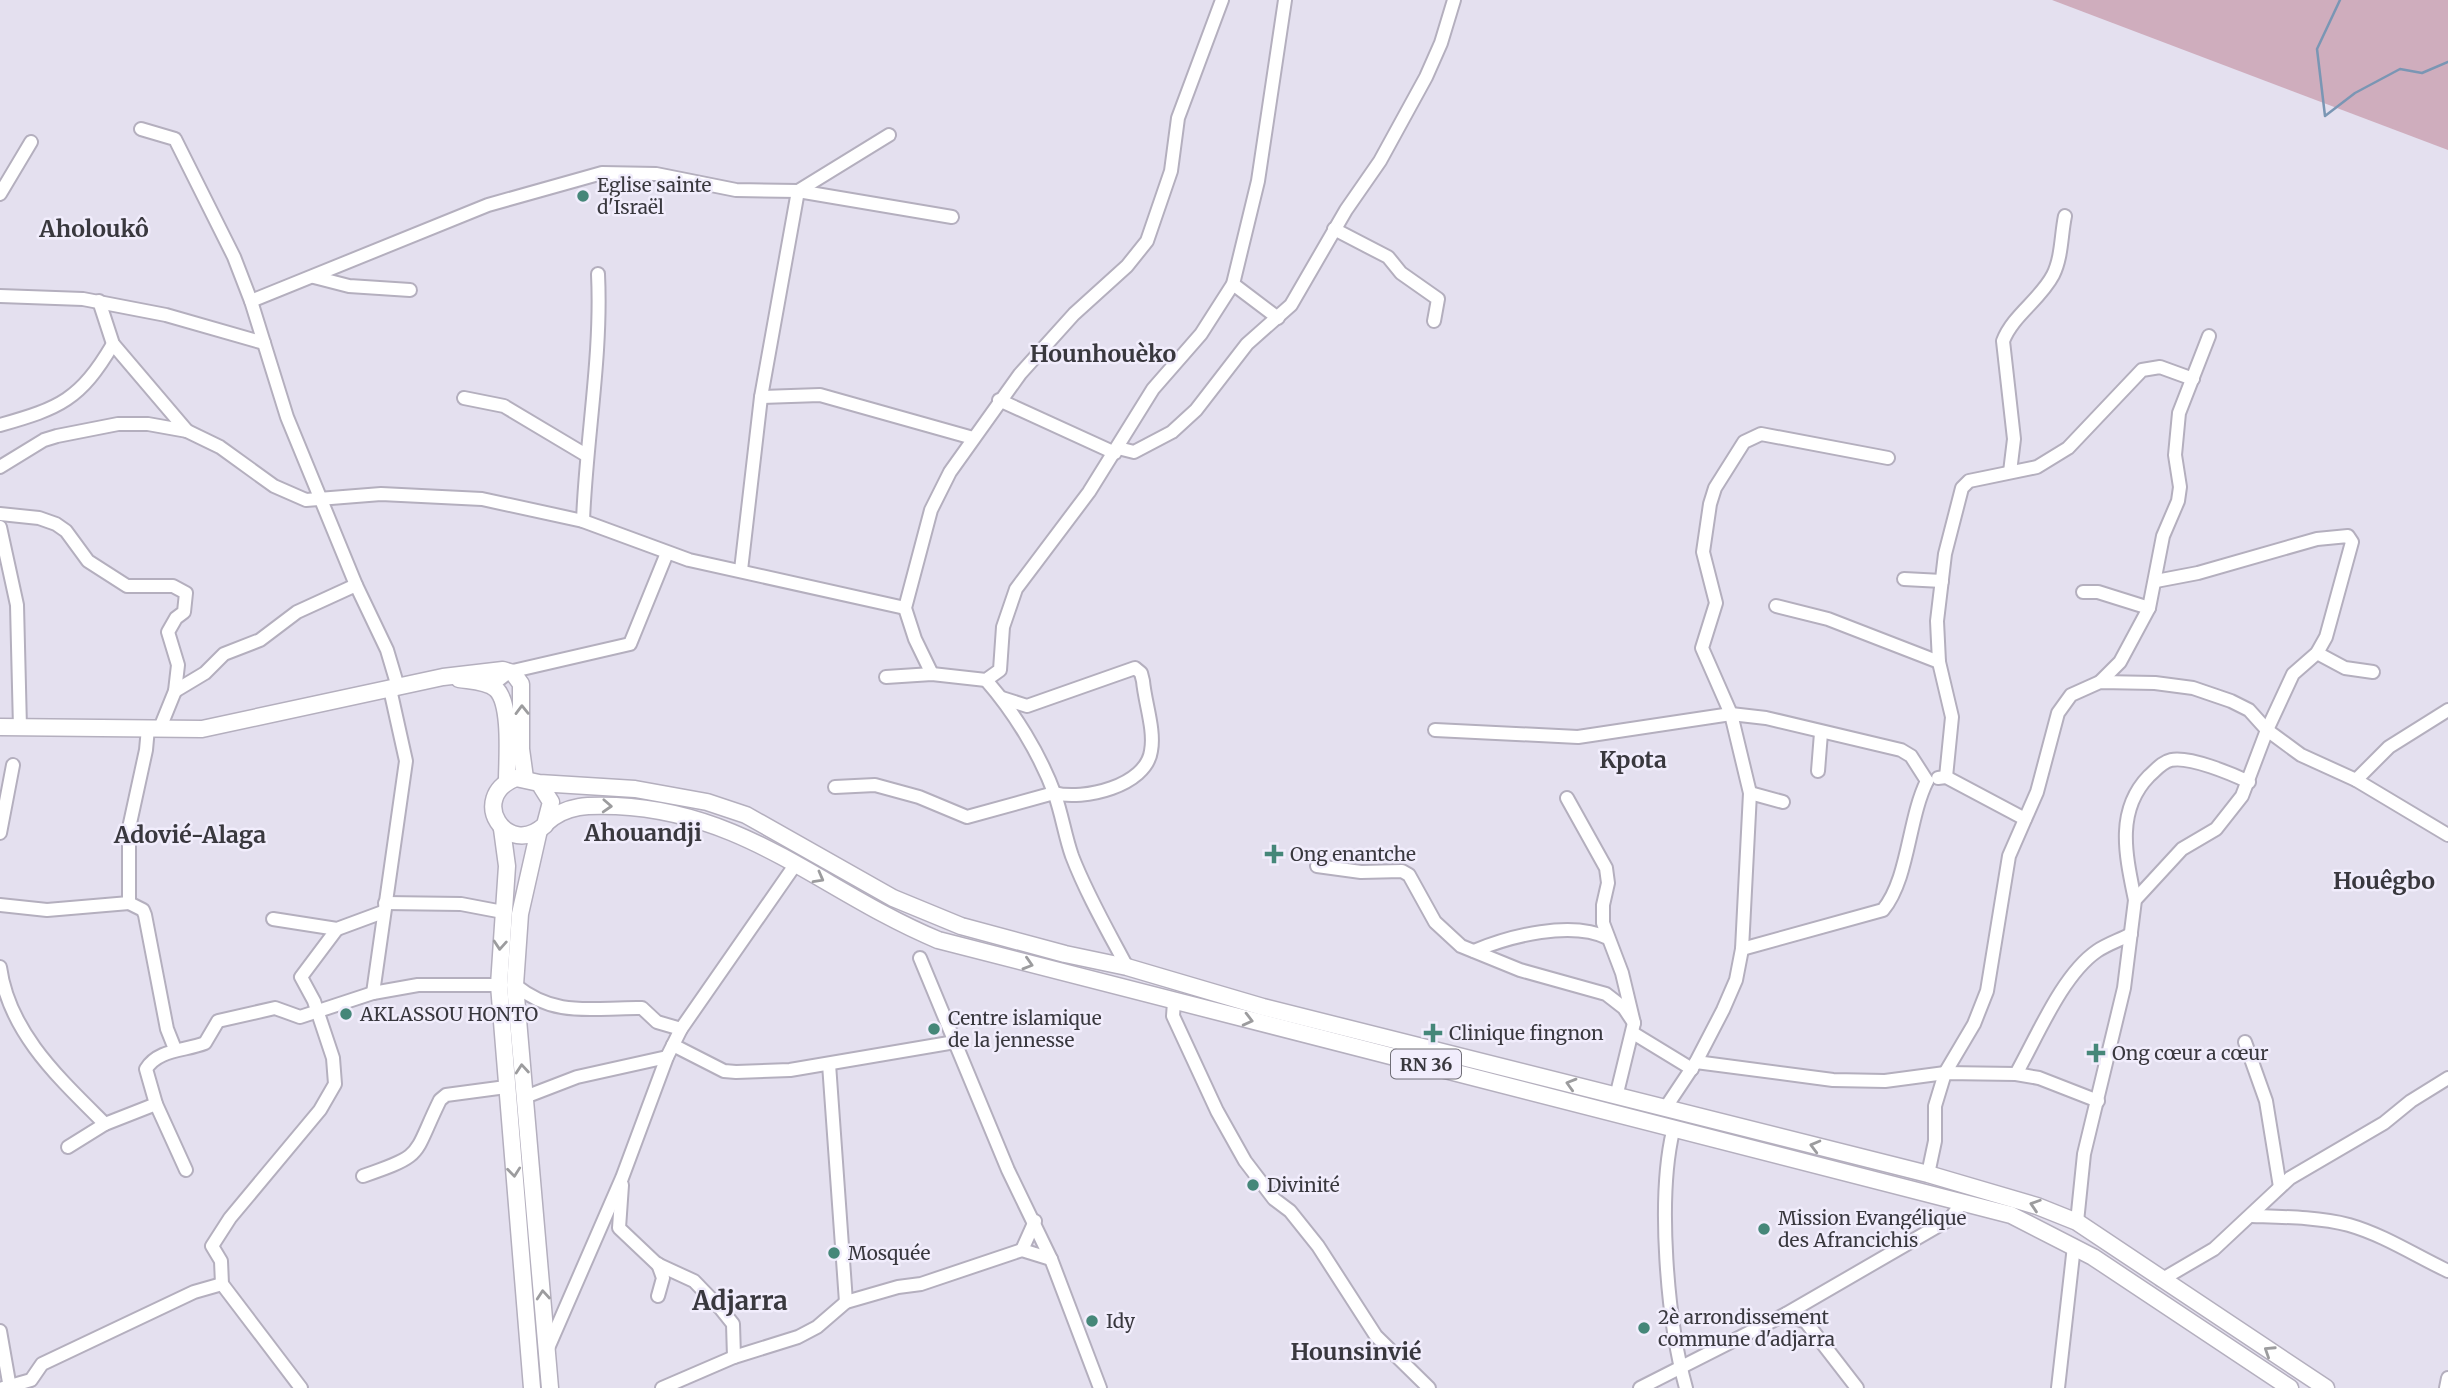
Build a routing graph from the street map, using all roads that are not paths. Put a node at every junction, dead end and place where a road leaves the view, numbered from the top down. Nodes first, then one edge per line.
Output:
1 (1222, 0) edge
2 (1285, 0) edge
3 (1454, 0) edge
4 (141, 129) dead end
5 (889, 135) dead end
6 (32, 142) dead end
7 (798, 191) junction
8 (0, 194) edge
9 (2065, 216) dead end
10 (952, 217) dead end
11 (1334, 229) junction
12 (598, 274) dead end
13 (314, 277) junction
14 (1233, 284) junction
15 (410, 290) dead end
16 (0, 296) edge
17 (251, 301) junction
18 (99, 302) junction
19 (1278, 318) junction
20 (1434, 321) dead end
21 (2209, 336) dead end
22 (264, 343) junction
23 (113, 344) junction
24 (2193, 379) junction
25 (761, 397) junction
26 (464, 398) dead end
27 (999, 400) junction
28 (0, 425) edge
29 (187, 431) junction
30 (973, 438) junction
31 (1116, 451) junction
32 (586, 455) junction
33 (1888, 458) dead end
34 (0, 467) edge
35 (2010, 472) junction
36 (320, 501) junction
37 (0, 514) edge
38 (583, 522) junction
39 (0, 527) edge
40 (667, 553) junction
41 (741, 570) junction
42 (1904, 579) dead end
43 (1942, 581) junction
44 (2156, 581) junction
45 (356, 584) junction
46 (2083, 592) dead end
47 (1776, 606) dead end
48 (905, 608) junction
49 (2149, 608) junction
50 (2317, 653) junction
51 (1939, 662) junction
52 (509, 672) junction
53 (2374, 672) dead end
54 (932, 674) junction
55 (443, 677) junction
56 (886, 677) dead end
57 (986, 680) junction
58 (2100, 682) junction
59 (491, 686) junction
60 (394, 688) junction
61 (175, 691) junction
62 (1002, 698) junction
63 (2448, 710) edge
64 (1731, 714) junction
65 (0, 727) edge
66 (20, 728) junction
67 (154, 728) junction
68 (1434, 730) dead end
69 (2267, 730) junction
70 (1821, 733) junction
71 (13, 765) dead end
72 (1818, 771) dead end
73 (1945, 777) junction
74 (532, 780) junction
75 (2356, 780) junction
76 (507, 781) junction
77 (1927, 781) junction
78 (2249, 782) junction
79 (835, 787) dead end
80 (1054, 793) junction
81 (1750, 793) junction
82 (1567, 797) dead end
83 (1783, 802) dead end
84 (2025, 819) junction
85 (542, 827) junction
86 (502, 829) junction
87 (0, 833) edge
88 (2448, 835) edge
89 (795, 865) junction
90 (1317, 866) dead end
91 (2135, 900) junction
92 (129, 903) junction
93 (0, 905) edge
94 (384, 908) junction
95 (503, 912) junction
96 (273, 919) dead end
97 (337, 929) junction
98 (2131, 934) junction
99 (1608, 938) junction
100 (1742, 948) junction
101 (1474, 951) junction
102 (920, 958) dead end
103 (0, 967) edge
104 (1127, 967) junction
105 (507, 985) junction
106 (373, 993) junction
107 (1174, 1002) junction
108 (318, 1009) junction
109 (1633, 1028) junction
110 (681, 1029) junction
111 (954, 1041) junction
112 (2245, 1042) dead end
113 (673, 1045) junction
114 (175, 1049) junction
115 (667, 1057) junction
116 (829, 1064) junction
117 (1694, 1065) junction
118 (1945, 1073) junction
119 (2015, 1074) junction
120 (2448, 1078) edge
121 (506, 1087) junction
122 (524, 1097) junction
123 (1616, 1097) junction
124 (2098, 1101) junction
125 (156, 1104) junction
126 (1666, 1107) junction
127 (105, 1124) junction
128 (1673, 1130) junction
129 (68, 1147) dead end
130 (186, 1170) dead end
131 (1928, 1174) junction
132 (363, 1176) dead end
133 (622, 1178) junction
134 (2280, 1187) junction
135 (1961, 1204) junction
136 (2252, 1216) junction
137 (1035, 1221) junction
138 (2077, 1223) junction
139 (2074, 1247) junction
140 (1022, 1250) junction
141 (1051, 1259) junction
142 (657, 1264) junction
143 (2448, 1271) edge
144 (2161, 1280) junction
145 (222, 1284) junction
146 (658, 1296) dead end
147 (846, 1302) junction
148 (1786, 1314) junction
149 (0, 1331) edge
150 (548, 1349) junction
151 (734, 1357) junction
152 (1681, 1369) junction
153 (2448, 1378) edge
154 (7, 1387) edge
155 (300, 1388) edge
156 (532, 1388) edge
157 (550, 1388) edge
158 (662, 1388) edge
159 (1100, 1388) edge
160 (1429, 1388) edge
161 (1640, 1388) edge
162 (1686, 1388) edge
163 (1857, 1388) edge
164 (2058, 1388) edge
165 (2290, 1388) edge
166 (2326, 1388) edge
167 (2446, 1388) edge

1 - 27 street
2 - 14 street
3 - 11 street
4 - 17 street
5 - 7 street
6 - 8 street
7 - 10 street
7 - 13 street
7 - 25 street
9 - 35 street
11 - 19 street
11 - 20 street
12 - 32 street
13 - 15 street
13 - 17 street
14 - 19 street
14 - 31 street
16 - 18 street
17 - 22 street
18 - 22 street
18 - 23 street
19 - 31 street
21 - 24 street
22 - 36 street
23 - 28 street
23 - 29 street
24 - 35 street
24 - 44 street
25 - 30 street
25 - 41 street
26 - 32 street
27 - 30 street
27 - 31 street
29 - 34 street
29 - 36 street
30 - 48 street
31 - 57 street
32 - 38 street
33 - 64 street
35 - 43 street
36 - 38 street
36 - 45 street
37 - 61 street
38 - 40 street
39 - 66 street
40 - 41 street
40 - 52 street
41 - 48 street
42 - 43 street
43 - 51 street
44 - 49 street
44 - 50 street
45 - 60 street
45 - 61 street
46 - 49 street
47 - 51 street
48 - 54 street
49 - 58 street
50 - 53 street
50 - 69 street
51 - 73 street
52 - 55 main road
52 - 59 street
74 -> 52 main road
54 - 56 street
54 - 57 street
55 - 59 main road
55 - 60 main road
57 - 62 street
58 - 69 street
58 - 84 street
59 - 76 main road
60 - 67 main road
60 - 94 street
61 - 67 street
62 - 80 street
62 - 80 street
63 - 75 street
64 - 68 street
64 - 70 street
64 - 81 street
65 - 66 main road
66 - 67 main road
67 - 92 street
69 - 75 street
69 - 78 street
70 - 72 street
70 - 77 street
71 - 87 street
73 - 77 street
73 - 84 street
74 - 76 main road
74 - 85 main road
74 - 104 main road, RN 36
75 - 88 street
76 - 86 main road
77 - 100 street
78 - 91 street
78 - 91 street
79 - 80 street
80 - 104 street
81 - 83 street
81 - 100 street
82 - 99 street
84 - 118 street
85 - 86 main road
85 -> 89 main road, RN 36
85 - 105 main road
86 - 95 main road
89 -> 107 main road, RN 36
89 - 110 street
90 - 101 street
91 - 98 street
92 - 93 street
92 - 114 street
94 - 95 street
94 - 97 street
94 - 106 street
95 -> 105 main road
96 - 97 street
97 - 108 street
98 - 119 street
98 - 124 street
99 - 101 street
99 - 109 street
100 - 117 street
101 - 109 street
102 - 111 street
103 - 127 street
123 -> 104 main road, RN 36
105 - 106 street
105 - 110 street
105 - 121 main road
122 -> 105 main road
106 - 108 street
107 -> 128 main road, RN 36
107 - 160 street
108 - 114 street
108 - 145 street
109 - 117 street
109 - 123 street
110 - 113 street
111 - 116 street
111 - 137 street
112 - 134 street
113 - 115 street
113 - 116 street
114 - 125 street
115 - 122 street
115 - 133 street
116 - 147 street
117 - 118 street
117 - 126 street
118 - 119 street
118 - 131 street
119 - 124 street
120 - 134 street
121 - 132 street
121 -> 156 main road
150 -> 122 main road
123 - 126 main road, RN 36
124 - 138 street
125 - 127 street
125 - 130 street
131 -> 126 main road, RN 36
127 - 129 street
128 - 135 main road, RN 36
128 - 152 street
138 -> 131 main road, RN 36
133 - 142 street
133 - 150 street
134 - 136 street
135 - 139 main road, RN 36
135 - 148 street
136 - 143 street
136 - 144 street
137 - 140 street
137 - 141 street
138 - 144 main road, RN 36
139 - 164 street
139 - 165 main road, RN 36
140 - 141 street
140 - 147 street
141 - 159 street
142 - 146 street
142 - 151 street
166 -> 144 main road, RN 36
145 - 154 street
145 - 155 street
147 - 151 street
148 - 152 street
148 - 163 street
149 - 154 street
150 - 157 main road
151 - 158 street
152 - 161 street
152 - 162 street
153 - 167 street

